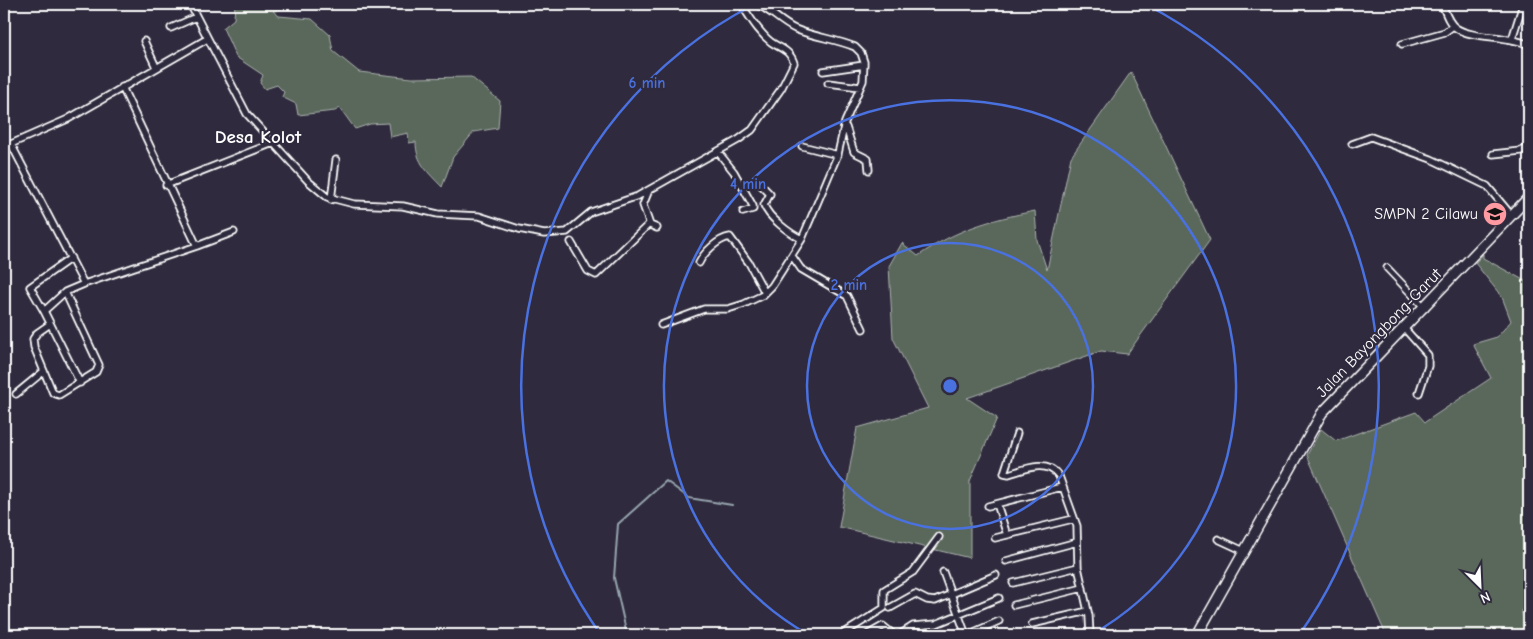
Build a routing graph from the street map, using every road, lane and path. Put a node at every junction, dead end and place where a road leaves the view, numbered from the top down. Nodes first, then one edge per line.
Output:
1 (190, 4) edge
2 (741, 4) edge
3 (756, 4) edge
4 (1442, 4) edge
5 (1522, 4) edge
6 (196, 17) junction
7 (1454, 26) junction
8 (171, 28) dead end
9 (207, 39) junction
10 (1512, 39) junction
11 (144, 41) dead end
12 (1402, 44) dead end
13 (1529, 45) edge
14 (862, 65) junction
15 (156, 67) junction
16 (823, 71) dead end
17 (828, 83) dead end
18 (857, 86) junction
19 (122, 87) junction
20 (845, 124) junction
21 (273, 143) junction
22 (11, 144) junction
23 (1352, 144) dead end
24 (802, 146) dead end
25 (4, 147) edge
26 (1529, 147) edge
27 (718, 152) junction
28 (835, 154) junction
29 (1493, 154) dead end
30 (336, 160) dead end
31 (869, 170) dead end
32 (760, 184) dead end
33 (166, 185) junction
34 (649, 190) junction
35 (331, 200) junction
36 (1526, 200) edge
37 (1529, 210) edge
38 (743, 212) dead end
39 (1512, 216) junction
40 (649, 224) junction
41 (657, 228) dead end
42 (234, 232) dead end
43 (798, 238) junction
44 (571, 242) dead end
45 (197, 246) junction
46 (792, 256) junction
47 (71, 258) junction
48 (699, 263) dead end
49 (1387, 268) dead end
50 (84, 284) junction
51 (65, 292) junction
52 (765, 293) junction
53 (1425, 308) junction
54 (44, 311) junction
55 (50, 324) junction
56 (660, 325) dead end
57 (1404, 328) junction
58 (863, 329) dead end
59 (44, 371) junction
60 (80, 383) junction
61 (1419, 393) dead end
62 (16, 394) dead end
63 (1017, 433) dead end
64 (1062, 487) junction
65 (997, 504) junction
66 (988, 506) dead end
67 (1073, 519) junction
68 (1007, 535) junction
69 (939, 537) dead end
70 (995, 538) dead end
71 (1218, 539) dead end
72 (1077, 542) junction
73 (1244, 551) junction
74 (1006, 561) dead end
75 (1078, 566) junction
76 (943, 572) dead end
77 (996, 575) dead end
78 (1013, 583) dead end
79 (1084, 588) junction
80 (952, 593) junction
81 (999, 598) dead end
82 (1014, 605) dead end
83 (890, 608) dead end
84 (1088, 612) junction
85 (960, 614) junction
86 (999, 621) dead end
87 (1032, 624) dead end
88 (922, 626) junction
89 (842, 635) edge
90 (867, 635) edge
91 (894, 635) edge
92 (899, 635) edge
93 (925, 635) edge
94 (967, 635) edge
95 (1090, 635) edge
96 (1197, 635) edge

1 - 6 street
2 - 27 street
3 - 14 street
4 - 7 street
5 - 10 street
6 - 8 street
6 - 9 street
7 - 10 street
7 - 12 street
9 - 15 street
9 - 21 street
10 - 13 street
11 - 15 street
14 - 16 street
14 - 18 street
15 - 19 street
17 - 18 street
18 - 20 street
19 - 22 street
19 - 33 street
20 - 28 street
20 - 31 street
21 - 33 street
21 - 35 street
22 - 25 street
22 - 47 street
23 - 39 street
24 - 28 street
26 - 29 street
27 - 34 street
27 - 38 street
28 - 43 street
30 - 35 street
32 - 43 street
33 - 45 street
34 - 35 street
34 - 40 street
36 - 37 street
36 - 39 main road, Jalan Bayongbong-Garut
39 - 53 main road, Jalan Bayongbong-Garut
40 - 41 street
40 - 44 street
42 - 45 street
43 - 46 street
45 - 50 street
46 - 52 street
46 - 58 street
47 - 50 street
47 - 54 street
48 - 52 street
49 - 53 street
50 - 51 street
51 - 54 street
51 - 60 street
52 - 56 street
53 - 57 main road, Jalan Bayongbong-Garut
54 - 55 street
55 - 59 street
55 - 60 street
57 - 61 street
57 - 73 main road, Jalan Bayongbong-Garut
59 - 60 street
59 - 62 street
63 - 64 street
64 - 65 street
64 - 67 street
65 - 66 street
65 - 68 street
67 - 68 street
67 - 72 street
68 - 70 street
69 - 89 street
71 - 73 street
72 - 74 street
72 - 75 street
73 - 96 main road, Jalan Bayongbong-Garut
75 - 78 street
75 - 79 street
76 - 80 street
77 - 80 street
79 - 82 street
79 - 84 street
80 - 83 street
80 - 85 street
81 - 85 street
84 - 87 street
84 - 95 street
85 - 88 street
85 - 94 street
86 - 94 street
88 - 92 street
88 - 93 street
90 - 91 street

